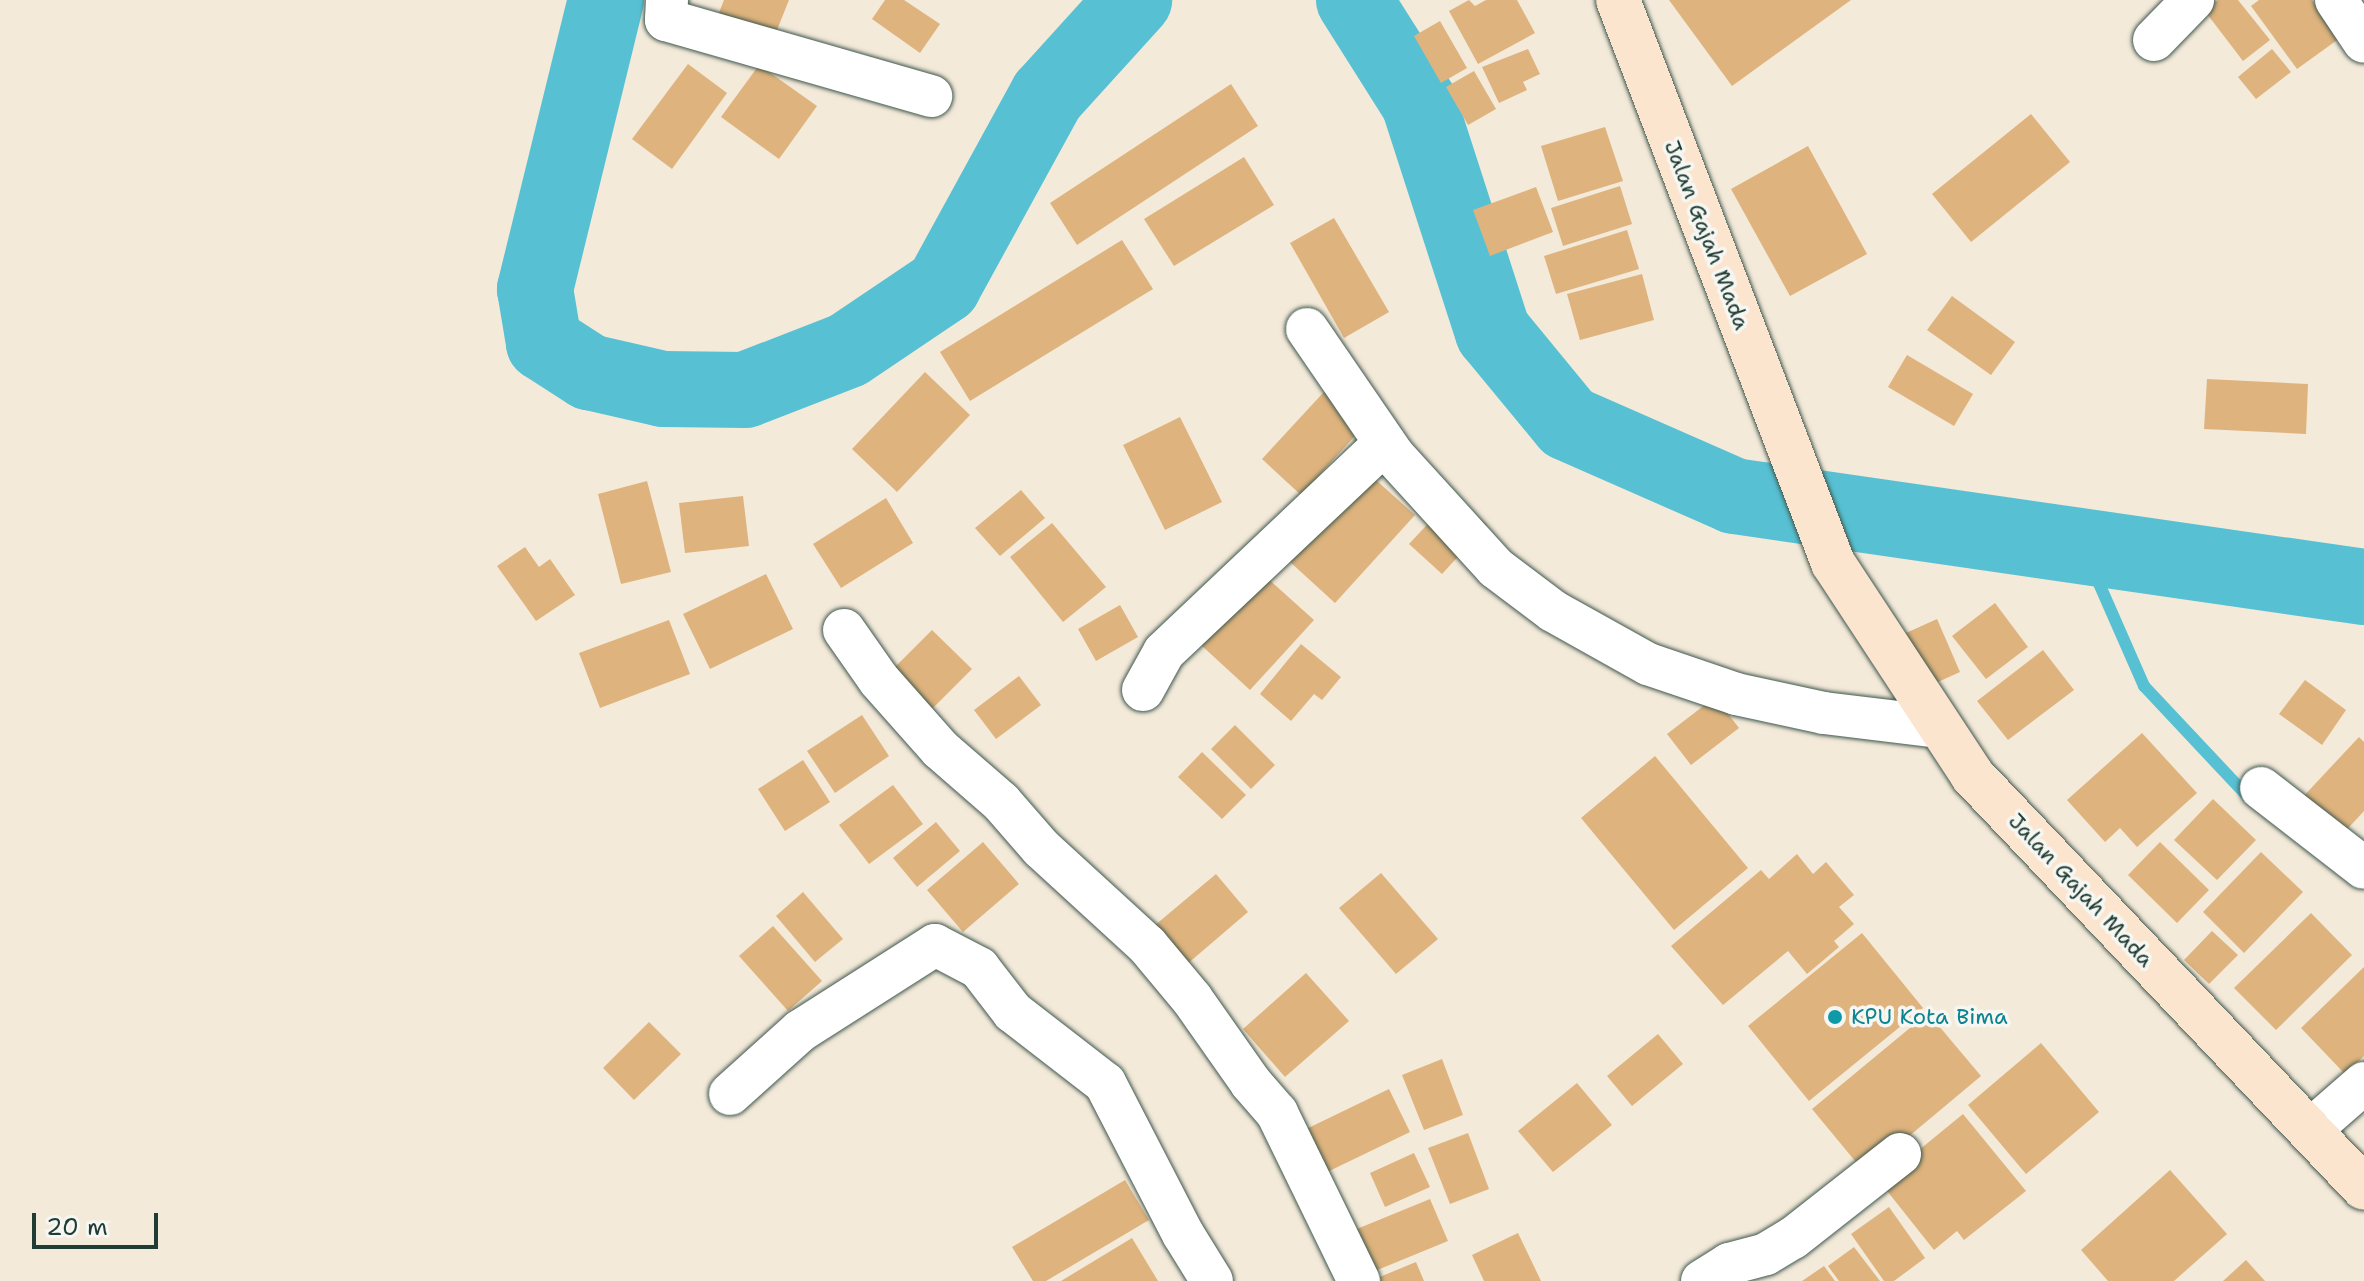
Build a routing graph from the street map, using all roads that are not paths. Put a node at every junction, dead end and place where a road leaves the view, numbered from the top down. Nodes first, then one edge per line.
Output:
1 (667, 0) edge
2 (1618, 0) edge
3 (2193, 0) edge
4 (2336, 0) edge
5 (2154, 40) dead end
6 (2364, 42) edge
7 (931, 96) dead end
8 (1307, 329) dead end
9 (1385, 443) junction
10 (844, 630) dead end
11 (1143, 690) dead end
12 (1940, 727) junction
13 (2261, 788) dead end
14 (2364, 868) edge
15 (2364, 1083) edge
16 (730, 1094) dead end
17 (2309, 1131) junction
18 (1900, 1154) dead end
19 (2364, 1188) edge
20 (1212, 1281) edge
21 (1359, 1281) edge
22 (1702, 1281) edge

1 - 7 street
2 - 12 main road, Jalan Gajah Mada
3 - 5 street
4 - 6 street
8 - 9 street
9 - 11 street
9 - 12 street
10 - 21 street
12 - 17 main road, Jalan Gajah Mada
13 - 14 street
15 - 17 street
16 - 20 street
17 - 19 main road, Jalan Gajah Mada
18 - 22 street

